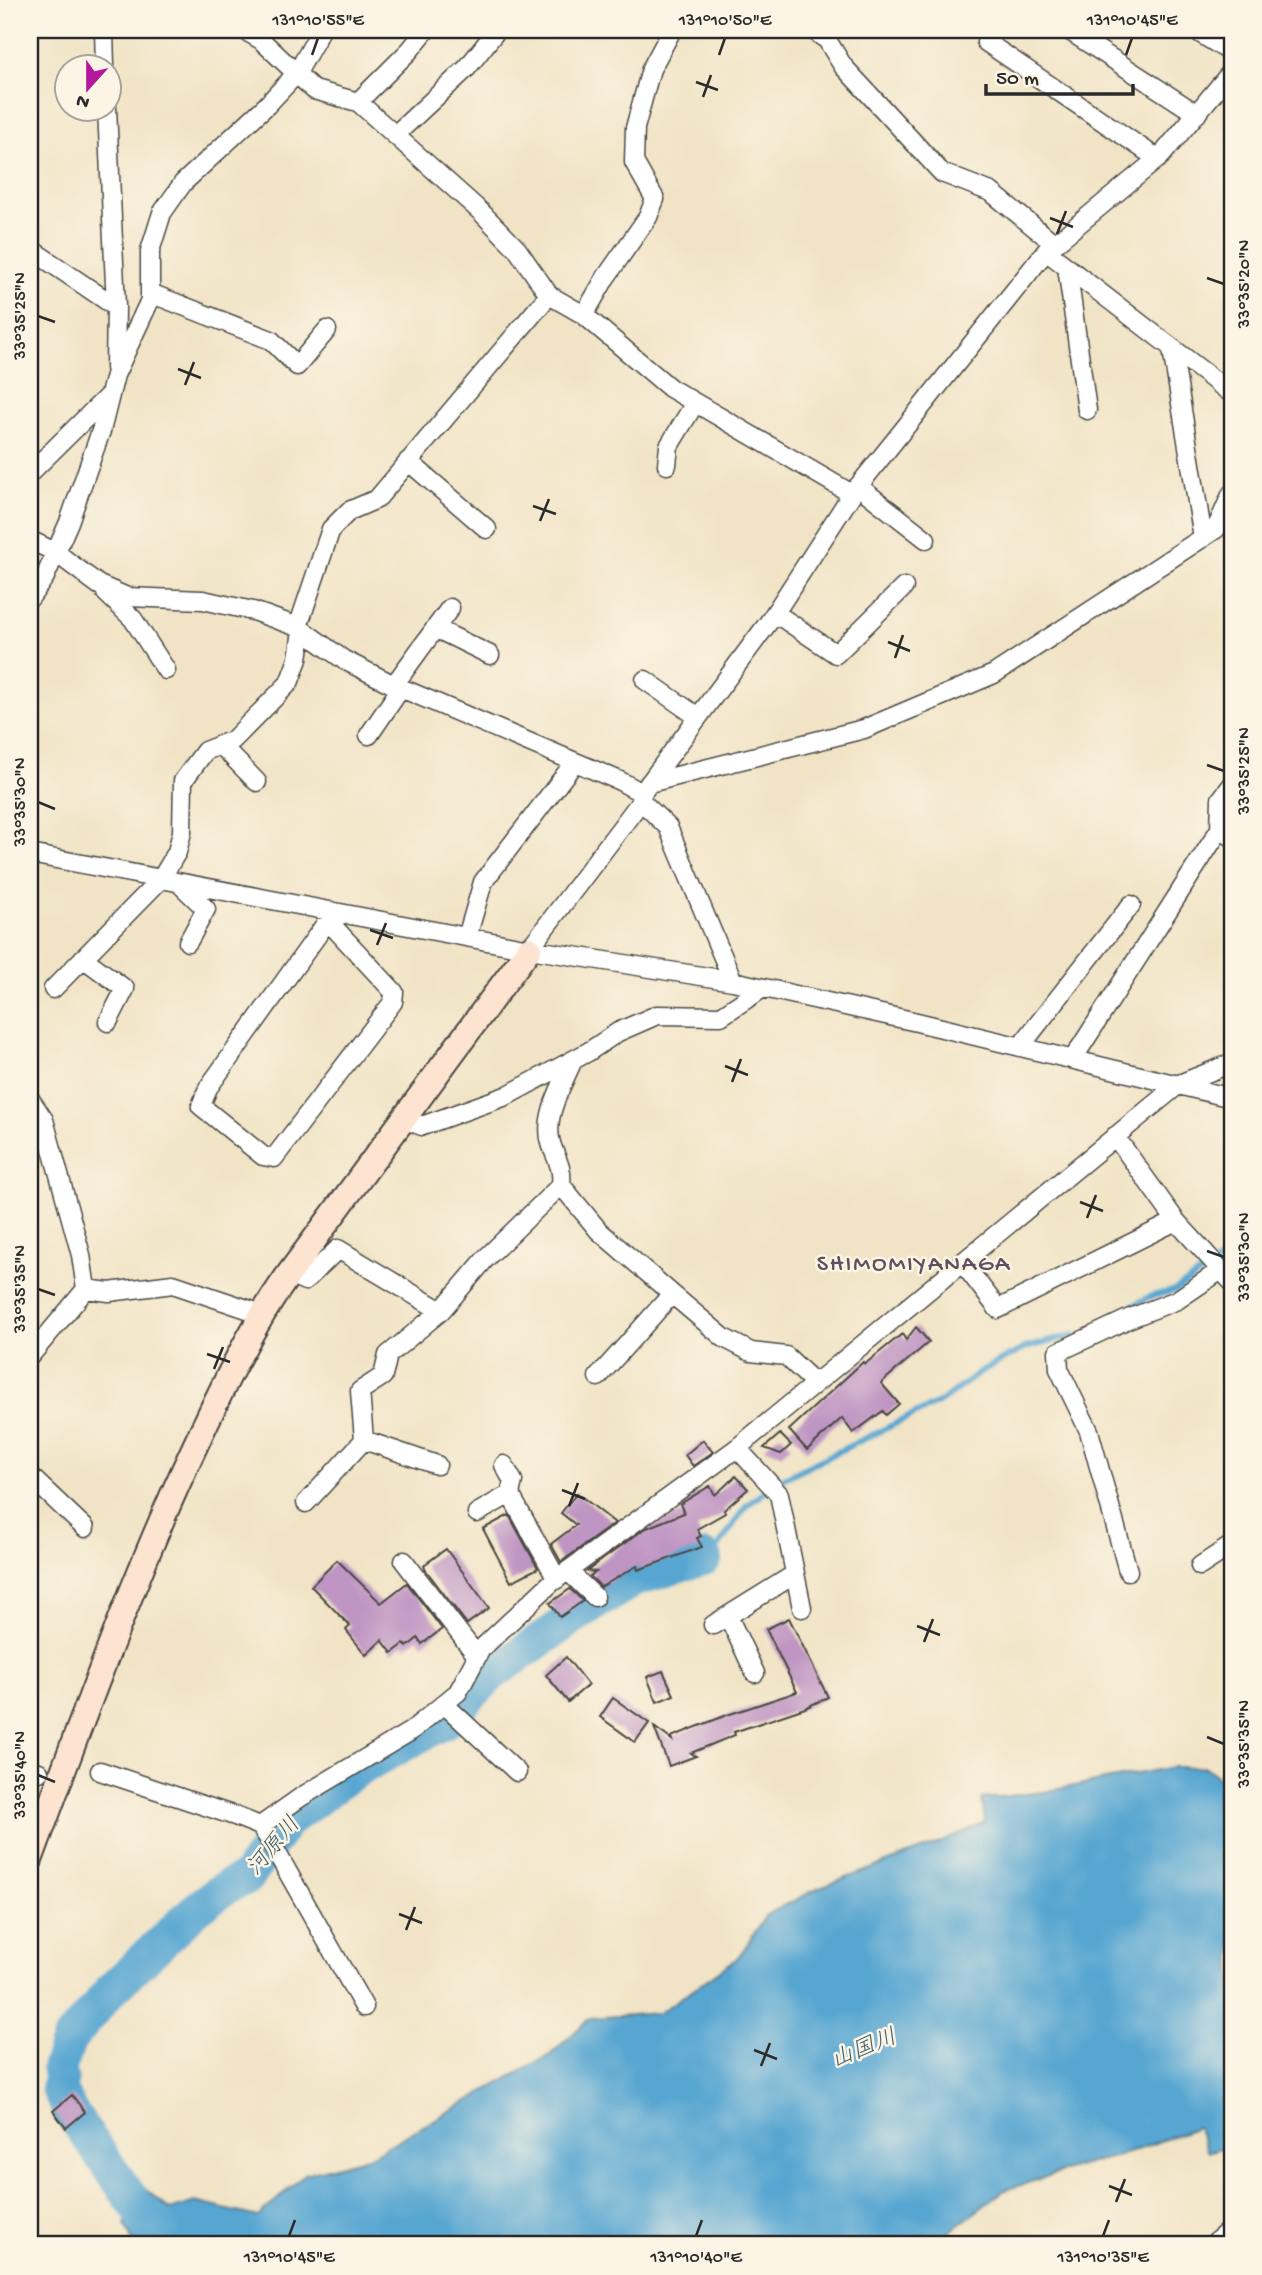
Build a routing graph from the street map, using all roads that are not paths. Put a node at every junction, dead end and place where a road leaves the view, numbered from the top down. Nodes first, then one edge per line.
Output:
1 (104, 30) edge
2 (244, 30) edge
3 (321, 30) edge
4 (426, 30) edge
5 (497, 30) edge
6 (672, 30) edge
7 (813, 30) edge
8 (1068, 30) edge
9 (1195, 30) edge
10 (986, 42) dead end
11 (105, 52) edge
12 (1232, 53) edge
13 (1232, 71) edge
14 (297, 73) junction
15 (358, 102) junction
16 (1197, 114) junction
17 (108, 122) edge
18 (395, 135) junction
19 (1158, 159) junction
20 (1050, 247) junction
21 (35, 252) dead end
22 (1067, 267) junction
23 (150, 293) junction
24 (549, 295) junction
25 (116, 307) junction
26 (584, 316) junction
27 (327, 330) dead end
28 (1172, 349) junction
29 (115, 375) junction
30 (110, 394) junction
31 (1232, 394) edge
32 (695, 403) junction
33 (1087, 410) dead end
34 (408, 461) junction
35 (667, 466) dead end
36 (30, 474) edge
37 (855, 490) junction
38 (1232, 493) edge
39 (487, 529) dead end
40 (1203, 538) junction
41 (926, 539) dead end
42 (30, 540) edge
43 (55, 552) junction
44 (99, 585) junction
45 (904, 587) dead end
46 (30, 598) edge
47 (450, 608) dead end
48 (775, 613) junction
49 (435, 628) junction
50 (300, 629) junction
51 (491, 655) dead end
52 (166, 670) dead end
53 (645, 680) dead end
54 (397, 686) junction
55 (698, 717) junction
56 (369, 734) dead end
57 (221, 745) junction
58 (575, 762) junction
59 (257, 782) dead end
60 (1232, 785) edge
61 (644, 792) junction
62 (1226, 833) edge
63 (30, 854) edge
64 (170, 881) junction
65 (1131, 905) dead end
66 (331, 917) junction
67 (467, 937) junction
68 (188, 942) dead end
69 (529, 949) junction
70 (83, 958) junction
71 (733, 981) junction
72 (763, 988) junction
73 (53, 989) dead end
74 (108, 1022) dead end
75 (1020, 1047) junction
76 (1073, 1059) junction
77 (573, 1060) junction
78 (1232, 1063) edge
79 (1179, 1084) junction
80 (1232, 1098) edge
81 (30, 1099) edge
82 (403, 1119) junction
83 (44, 1120) junction
84 (1115, 1136) junction
85 (30, 1144) edge
86 (561, 1185) junction
87 (1176, 1221) junction
88 (962, 1262) junction
89 (289, 1273) junction
90 (1226, 1276) edge
91 (86, 1289) junction
92 (672, 1294) junction
93 (441, 1311) junction
94 (262, 1314) junction
95 (30, 1356) edge
96 (598, 1377) dead end
97 (815, 1383) junction
98 (364, 1440) junction
99 (737, 1448) junction
100 (437, 1465) dead end
101 (505, 1465) dead end
102 (30, 1476) edge
103 (510, 1494) junction
104 (306, 1503) dead end
105 (477, 1513) dead end
106 (85, 1528) dead end
107 (1232, 1545) edge
108 (404, 1561) dead end
109 (1200, 1566) dead end
110 (1128, 1571) dead end
111 (795, 1574) junction
112 (563, 1575) junction
113 (595, 1597) dead end
114 (803, 1608) dead end
115 (477, 1656) junction
116 (755, 1673) dead end
117 (444, 1704) junction
118 (100, 1771) dead end
119 (517, 1772) dead end
120 (260, 1826) junction
121 (30, 1860) edge
122 (364, 2007) dead end
123 (1232, 2228) edge
124 (1212, 2245) edge

1 - 11 street
2 - 14 street
3 - 14 street
4 - 15 street
5 - 18 street
6 - 26 street
7 - 20 street
8 - 16 street
9 - 12 street
10 - 19 street
13 - 16 street
14 - 15 street
14 - 23 street
15 - 18 street
16 - 19 street
17 - 25 street
18 - 24 street
19 - 20 street
20 - 22 street
20 - 37 street
21 - 25 street
22 - 28 street
22 - 33 street
23 - 27 street
23 - 29 street
24 - 26 street
24 - 34 street
25 - 29 street
26 - 32 street
28 - 31 street
28 - 40 street
29 - 30 street
30 - 36 street
30 - 43 street
32 - 35 street
32 - 37 street
34 - 39 street
34 - 50 street
37 - 41 street
37 - 48 street
38 - 40 street
40 - 61 street
42 - 43 street
43 - 44 street
43 - 46 street
44 - 50 street
44 - 52 street
45 - 48 street
47 - 49 street
48 - 55 street
49 - 51 street
49 - 54 street
50 - 54 street
50 - 57 street
53 - 55 street
54 - 56 street
54 - 58 street
55 - 61 street
57 - 59 street
57 - 64 street
58 - 61 street
58 - 67 street
60 - 62 street
61 - 69 street
61 - 71 street
62 - 76 street
63 - 64 street
64 - 66 street
64 - 68 street
64 - 70 street
65 - 75 street
66 - 66 street
66 - 67 street
67 - 69 street
69 - 71 street
69 - 82 street
70 - 73 street
70 - 74 street
71 - 72 street
72 - 75 street
72 - 77 street
75 - 76 street
76 - 79 street
77 - 82 street
77 - 86 street
78 - 79 street
79 - 80 street
79 - 84 street
81 - 83 street
82 - 89 street
83 - 85 street
83 - 91 street
84 - 87 street
84 - 88 street
86 - 92 street
86 - 93 street
87 - 88 street
87 - 90 street
88 - 97 street
89 - 93 street
89 - 94 street
90 - 110 street
91 - 94 street
91 - 95 street
92 - 96 street
92 - 97 street
93 - 98 street
94 - 121 street
97 - 99 street
98 - 100 street
98 - 104 street
99 - 111 street
99 - 112 street
101 - 103 street
102 - 106 street
103 - 105 street
103 - 112 street
107 - 109 street
108 - 115 street
111 - 114 street
111 - 116 street
112 - 113 street
112 - 115 street
115 - 117 street
117 - 119 street
117 - 120 street
118 - 120 street
120 - 122 street
123 - 124 street

